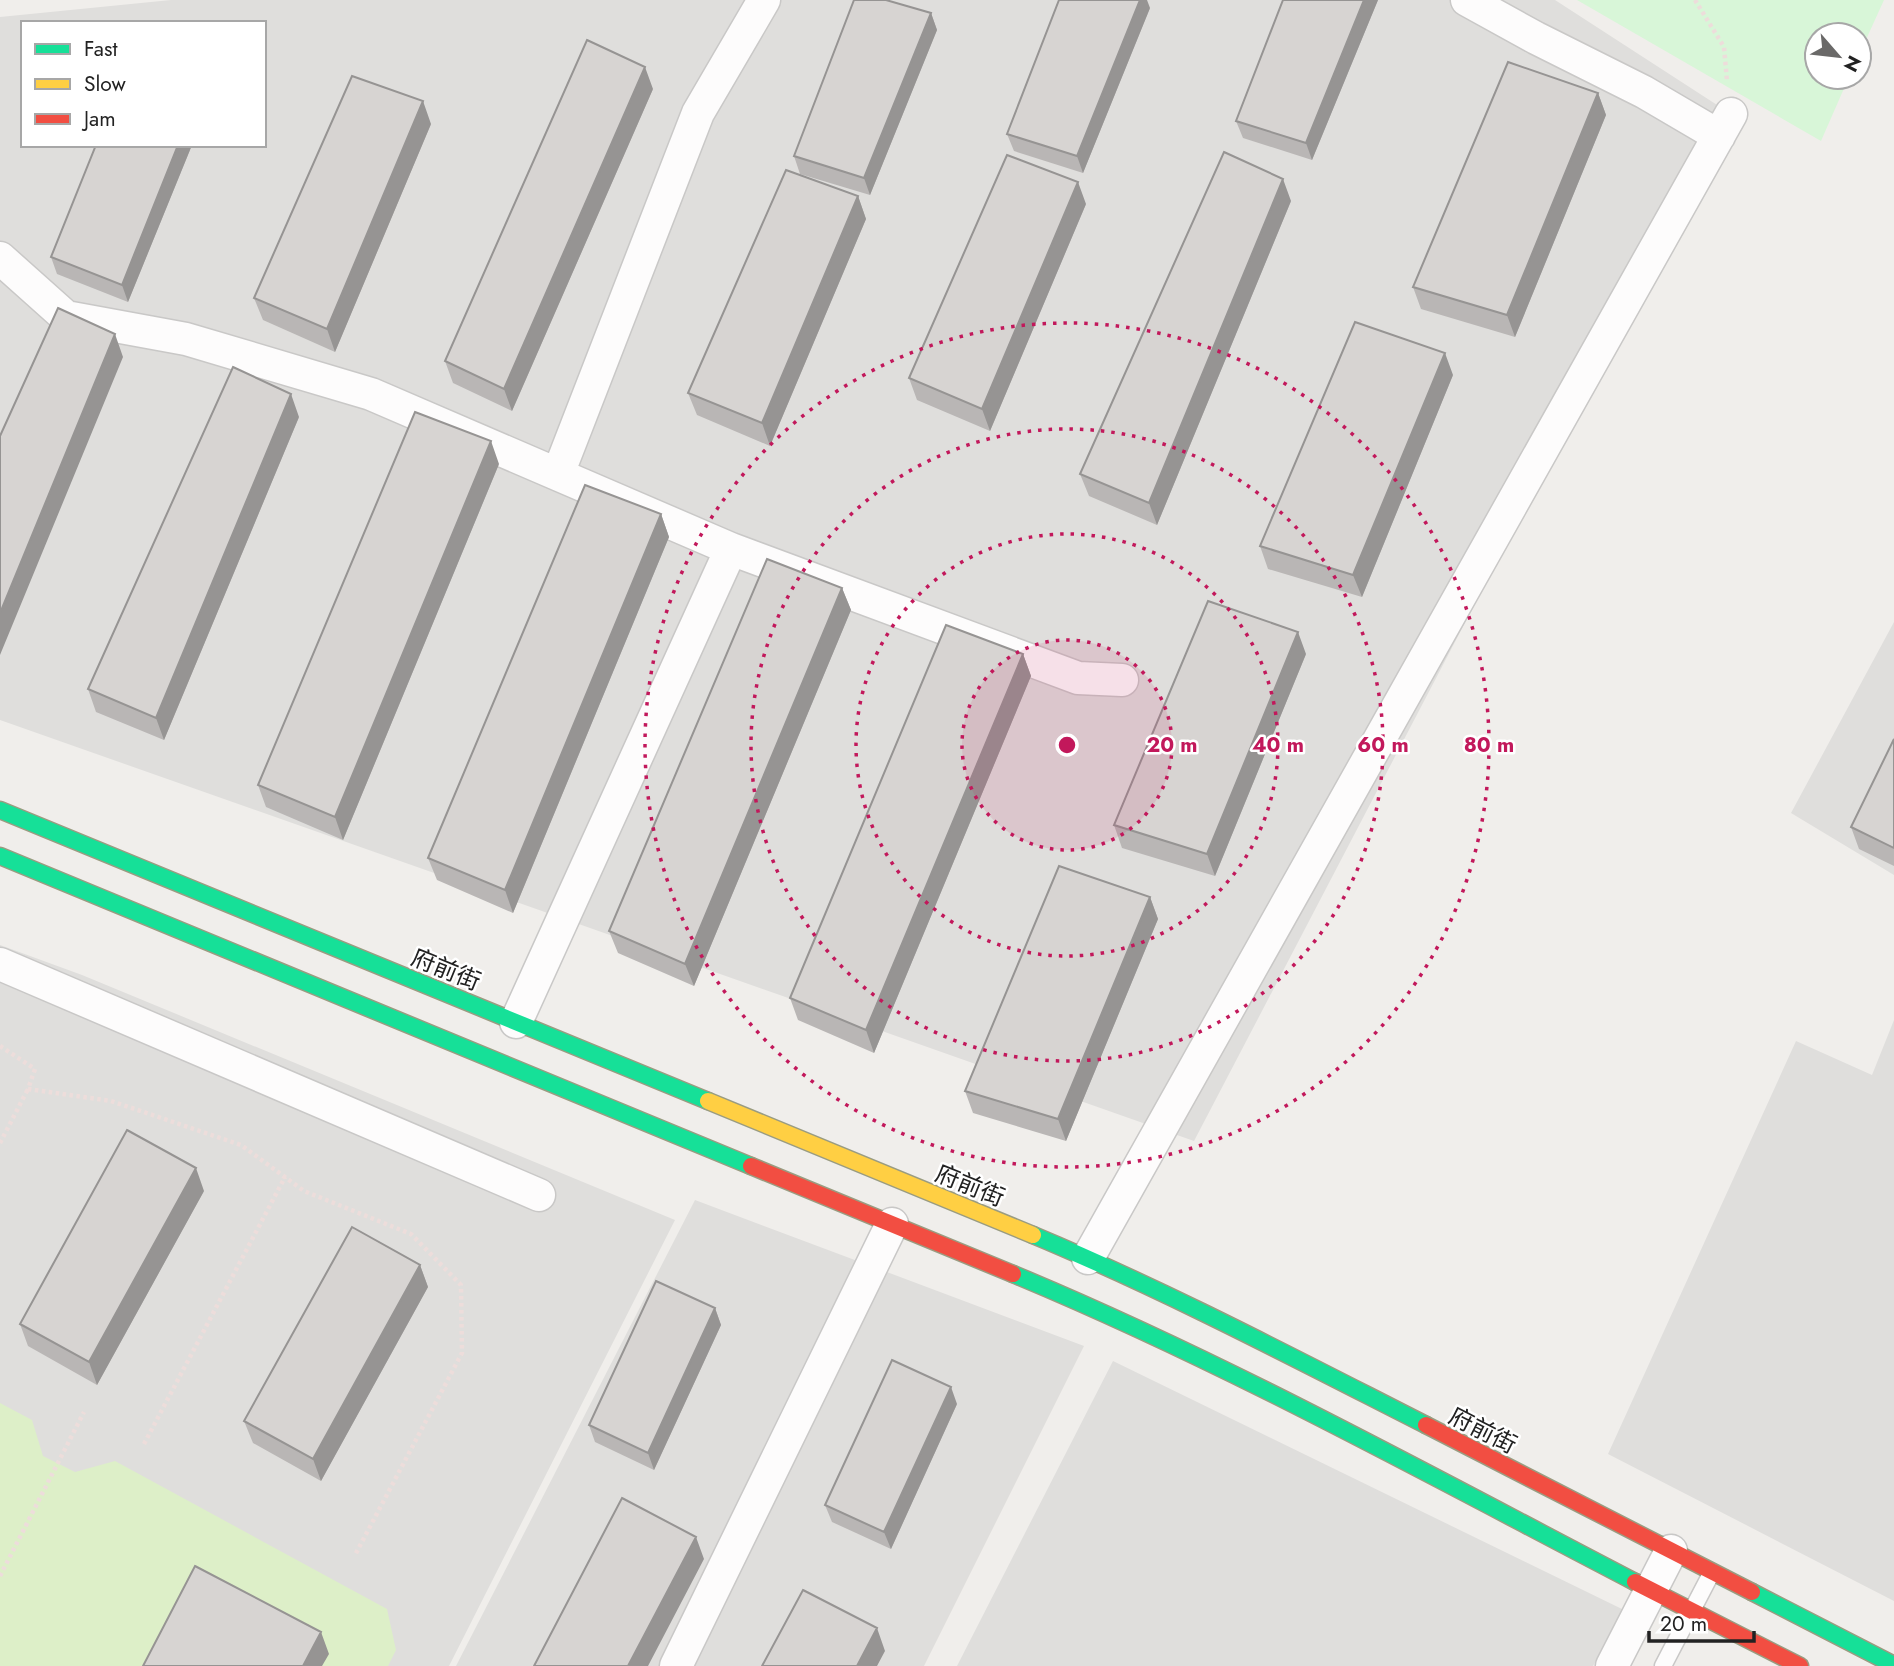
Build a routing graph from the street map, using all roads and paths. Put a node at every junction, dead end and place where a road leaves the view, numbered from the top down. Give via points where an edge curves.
1 (764, 0) edge
2 (1467, 0) edge
3 (1695, 0) edge
4 (1725, 125) junction
5 (0, 258) edge
6 (558, 474) junction
7 (731, 549) junction
8 (1122, 680) dead end
9 (0, 810) edge
10 (0, 856) edge
11 (0, 964) edge
12 (516, 1022) junction
13 (0, 1046) edge
14 (28, 1089) junction
15 (0, 1143) edge
16 (285, 1177) junction
17 (539, 1195) dead end
18 (892, 1224) junction
19 (1088, 1258) junction
20 (84, 1412) dead end
21 (144, 1444) dead end
22 (1671, 1551) junction
23 (355, 1555) dead end
24 (1712, 1572) junction
25 (0, 1576) edge
26 (1651, 1590) junction
27 (1692, 1611) junction
28 (1894, 1665) edge
29 (676, 1666) edge
30 (1612, 1666) edge
31 (1663, 1666) edge
32 (1801, 1666) edge

1 - 6 street via 698,113
2 - 4 street via 1644,92
3 - 4 path via 1724,47
4 - 19 street
5 - 6 street via 66,317 186,339 370,394
6 - 7 street
7 - 8 street via 1078,678
7 - 12 street
9 - 12 street, 府前街
10 - 18 street
11 - 17 street
12 - 19 street, 府前街
13 - 14 path via 35,1069
14 - 15 path
14 - 16 path via 111,1101 159,1116 241,1145
16 - 21 path
16 - 23 path via 304,1191 411,1234 460,1285 462,1353
18 - 26 street via 1063,1295 1225,1371
18 - 29 street
19 - 22 street, 府前街
20 - 25 path
22 - 24 street, 府前街
22 - 26 street
24 - 27 lane
24 - 28 street, 府前街
26 - 27 street
26 - 30 street
27 - 31 lane
27 - 32 street

